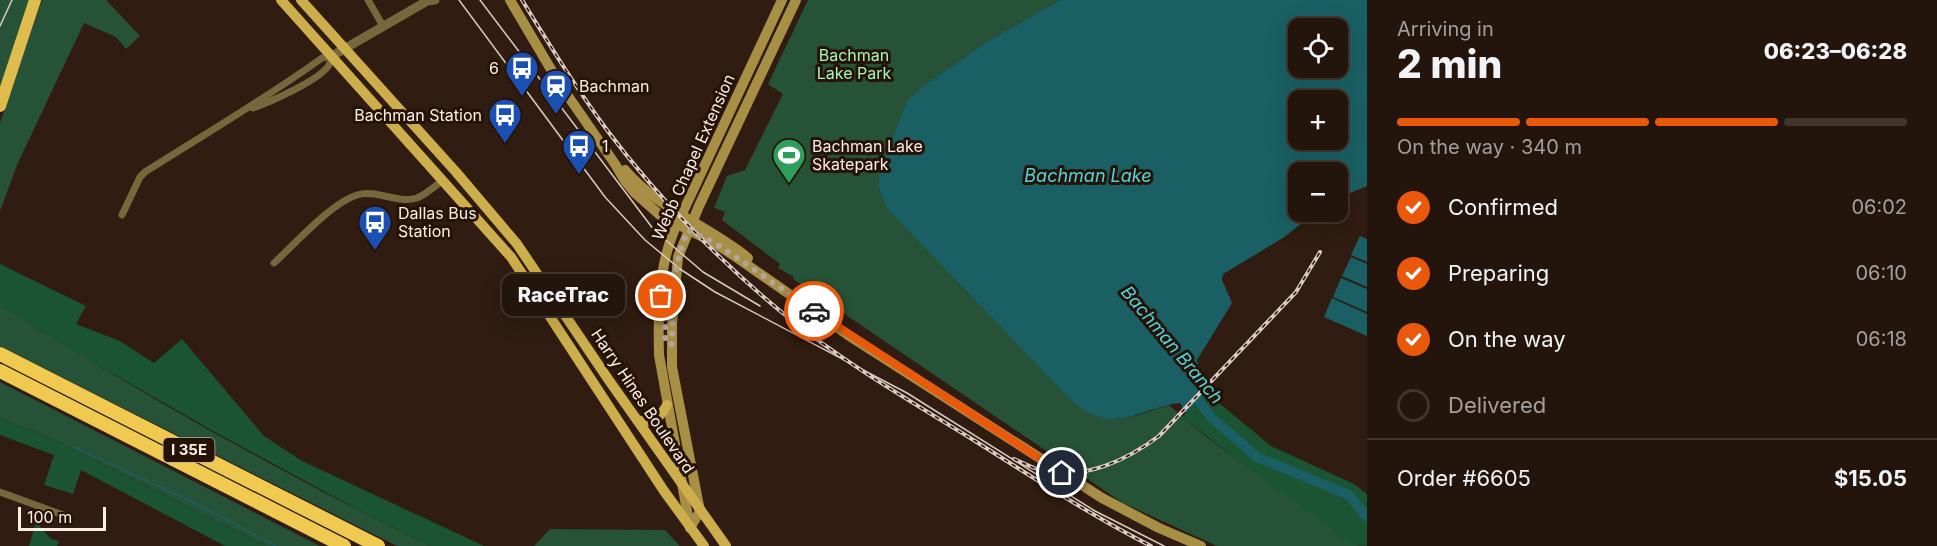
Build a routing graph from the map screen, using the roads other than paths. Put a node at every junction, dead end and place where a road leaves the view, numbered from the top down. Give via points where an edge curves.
1 (36, 0) edge
2 (281, 0) edge
3 (301, 0) edge
4 (368, 0) edge
5 (430, 0) edge
6 (510, 0) edge
7 (782, 0) edge
8 (796, 0) edge
9 (383, 26) junction
10 (344, 48) junction
11 (332, 56) junction
12 (751, 63) junction
13 (763, 69) junction
14 (738, 91) junction
15 (0, 106) edge
16 (248, 109) junction
17 (732, 136) junction
18 (456, 172) junction
19 (443, 180) junction
20 (699, 206) junction
21 (122, 215) dead end
22 (679, 220) junction
23 (690, 226) junction
24 (710, 231) junction
25 (274, 263) dead end
26 (770, 279) junction
27 (543, 281) junction
28 (531, 288) junction
29 (661, 296) junction
30 (672, 344) junction
31 (0, 354) edge
32 (0, 371) edge
33 (608, 379) junction
34 (596, 387) junction
35 (667, 405) junction
36 (637, 420) junction
37 (682, 485) junction
38 (0, 492) edge
39 (700, 511) junction
40 (63, 514) dead end
41 (690, 528) junction
42 (344, 546) edge
43 (378, 546) edge
44 (704, 546) edge
45 (726, 546) edge
46 (1201, 546) edge

1 - 15 highway
2 - 11 main road, Harry Hines Boulevard
3 - 10 main road, Harry Hines Boulevard
4 - 9 street
5 - 9 street
6 - 22 main road via 559,83 615,164
7 - 12 main road, Webb Chapel Extension
8 - 13 main road, Webb Chapel Extension
9 - 10 street
10 - 11 street
10 - 18 main road, Harry Hines Boulevard
11 - 16 street via 322,58
11 - 16 street via 329,66 316,77 269,103
11 - 19 main road, Harry Hines Boulevard
12 - 13 main road
12 - 14 main road, Webb Chapel Extension
13 - 17 main road, Webb Chapel Extension
14 - 17 main road via 738,106 729,130
14 - 22 main road, Webb Chapel Extension
16 - 21 street via 145,172
17 - 20 main road, Webb Chapel Extension
18 - 19 main road
18 - 27 main road, Harry Hines Boulevard
19 - 25 street via 426,194 412,199 373,194 349,199
19 - 28 main road, Harry Hines Boulevard via 506,250
20 - 23 main road, Webb Chapel Extension
20 - 24 main road
22 - 23 main road
22 - 29 main road, Webb Chapel Extension via 663,268
23 - 24 main road
23 - 26 main road
23 - 30 main road, Webb Chapel Extension via 676,270
24 - 26 main road via 750,259
26 - 46 main road via 848,335 1102,498
27 - 28 main road
27 - 33 main road, Harry Hines Boulevard
28 - 34 main road, Harry Hines Boulevard
29 - 30 main road via 666,305 665,341
29 - 35 main road, Webb Chapel Extension via 659,355
30 - 39 main road, Webb Chapel Extension via 672,367
31 - 43 highway, I 35E
32 - 42 highway, I 35E
33 - 34 main road
33 - 36 main road, Harry Hines Boulevard
34 - 41 main road, Harry Hines Boulevard
35 - 36 main road via 657,419
35 - 37 main road, Webb Chapel Extension
36 - 37 main road, Harry Hines Boulevard
37 - 39 main road, Harry Hines Boulevard
37 - 41 main road, Webb Chapel Extension
38 - 40 street
39 - 41 main road
39 - 45 main road, Harry Hines Boulevard
41 - 44 main road, Harry Hines Boulevard

